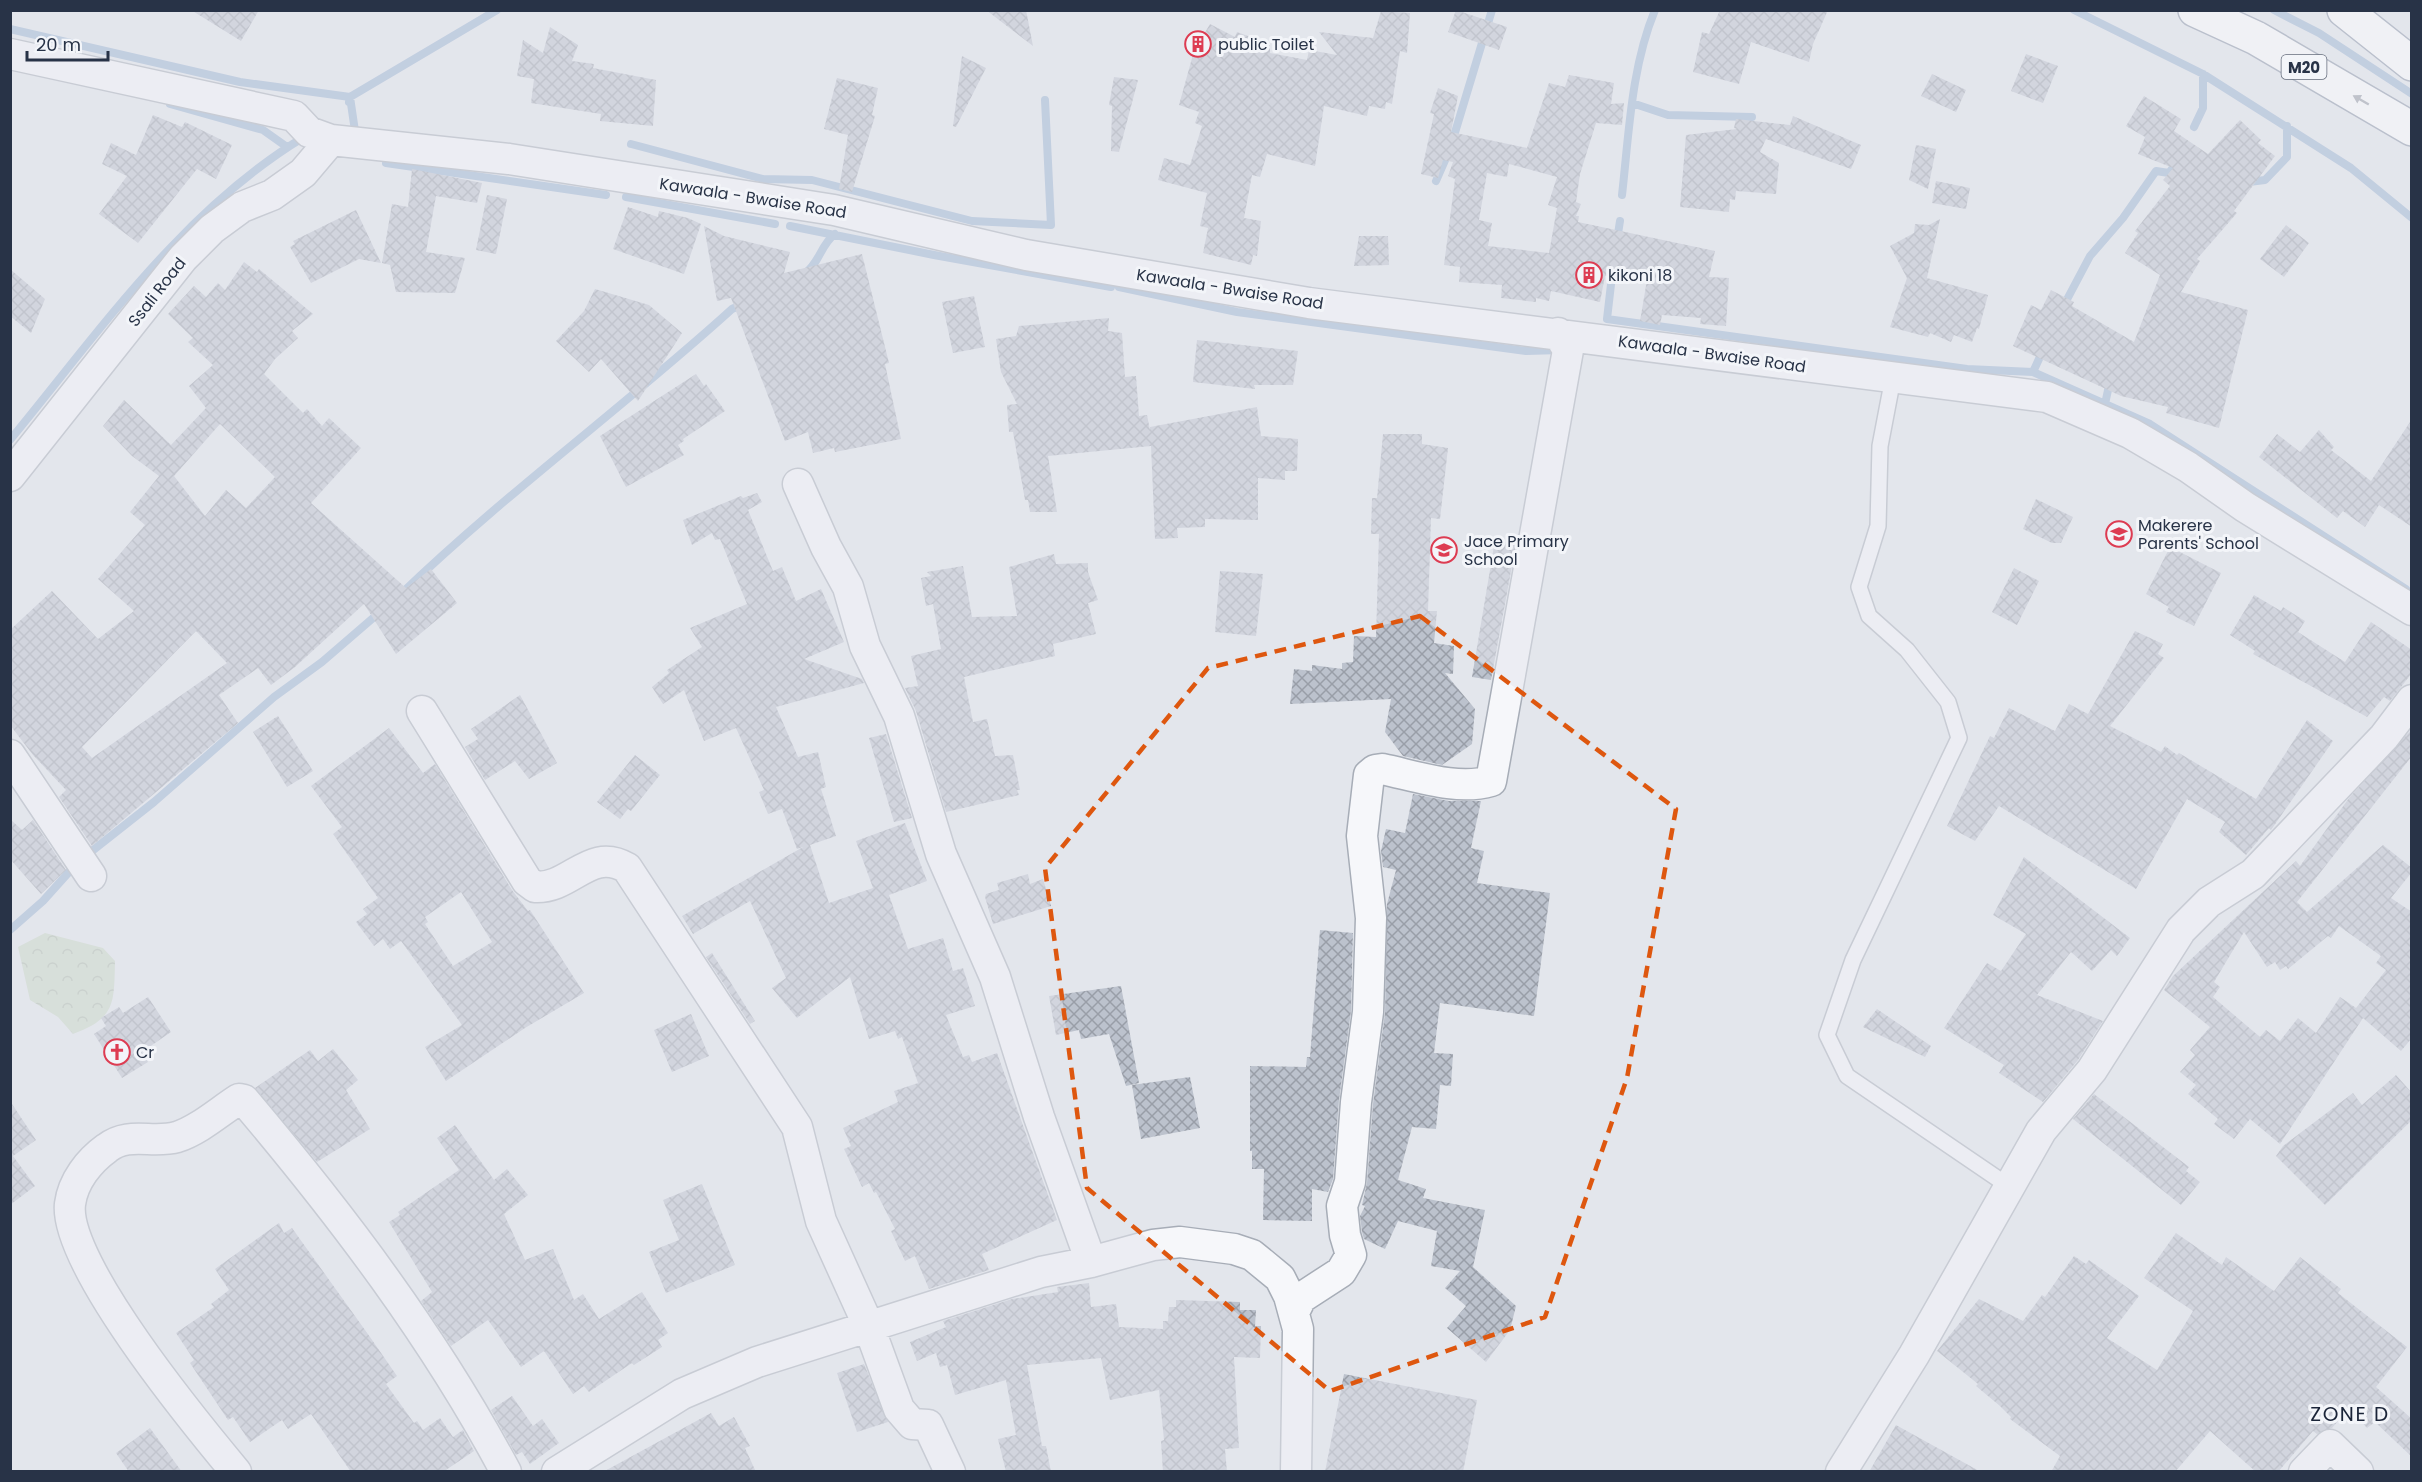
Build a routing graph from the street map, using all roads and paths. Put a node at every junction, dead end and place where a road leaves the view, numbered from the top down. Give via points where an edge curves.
1 (2194, 10) edge
2 (2345, 10) edge
3 (2412, 40) edge
4 (10, 54) edge
5 (2412, 64) edge
6 (311, 129) junction
7 (2412, 129) edge
8 (1558, 333) junction
9 (1893, 378) junction
10 (10, 476) edge
11 (798, 484) dead end
12 (2412, 610) edge
13 (2412, 700) edge
14 (422, 711) dead end
15 (10, 755) edge
16 (84, 866) dead end
17 (2010, 1187) junction
18 (1091, 1262) junction
19 (1294, 1312) junction
20 (869, 1327) junction
21 (236, 1472) edge
22 (506, 1472) edge
23 (557, 1472) edge
24 (950, 1472) edge
25 (1296, 1472) edge
26 (1841, 1472) edge
27 (2304, 1472) edge
28 (2358, 1472) edge

7 -> 1 highway, M20 via 2256,38
2 - 3 highway
2 - 5 highway
4 - 6 street, Kawaala - Bwaise Road
6 - 8 street, Kawaala - Bwaise Road via 834,210 1061,261 1310,303
6 - 10 street, Ssali Road via 303,173 272,195 242,207 183,258
8 - 9 street, Kawaala - Bwaise Road
8 - 19 street via 1568,350 1491,782 1453,783 1382,769 1369,775 1362,836 1371,918 1368,1012 1350,1182 1342,1206 1351,1254 1341,1272 1301,1298
9 - 12 street, Kawaala - Bwaise Road via 2047,397 2130,433
9 - 17 lane via 1880,446 1878,526 1859,587 1869,616 1907,650 1948,702 1959,738 1853,960 1827,1035 1847,1076
11 - 18 street via 848,587 865,646 899,716 941,854 994,977
13 - 17 street via 2384,737 2253,874 2209,902 2181,930 2092,1070 2041,1131
14 - 20 street via 527,881 535,886 550,885 602,860 614,860 627,868 797,1127 821,1221
15 - 16 street
17 - 26 street via 1914,1355
18 - 19 street via 1180,1242 1234,1248 1252,1255 1280,1278
18 - 20 street via 1027,1276
19 - 25 street via 1298,1329
20 - 23 street via 718,1377 682,1394
20 - 24 street via 899,1409 912,1424 928,1425
21 - 22 street via 118,1318 86,1261 71,1224 70,1204 84,1170 108,1147 126,1138 177,1137 239,1099 244,1100 318,1191 439,1354
27 - 28 street via 2330,1444

